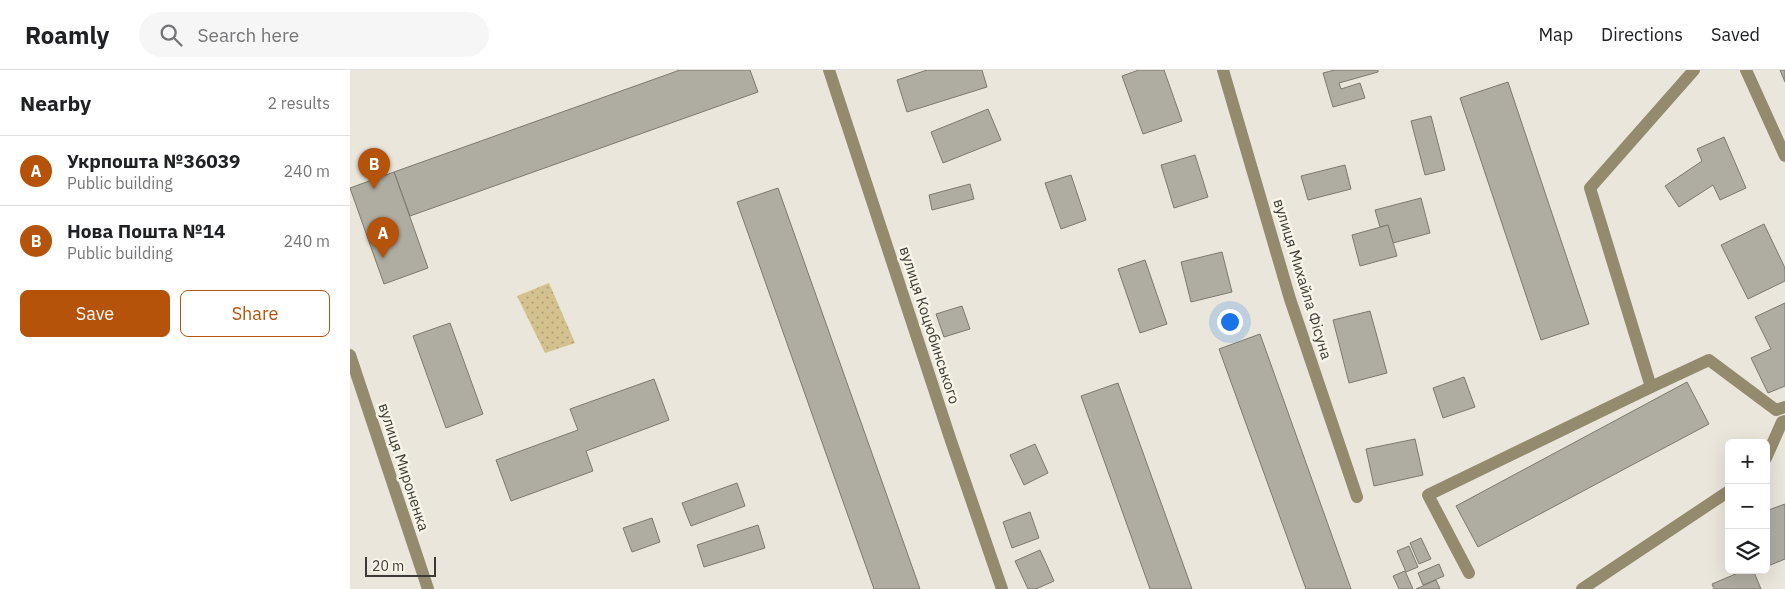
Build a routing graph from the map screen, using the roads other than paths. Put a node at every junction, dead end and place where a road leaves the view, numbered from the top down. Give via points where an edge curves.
1 (829, 70) edge
2 (1223, 70) edge
3 (1694, 70) edge
4 (1746, 70) edge
5 (1784, 151) edge
6 (350, 355) edge
7 (1651, 387) junction
8 (1785, 407) edge
9 (1785, 421) edge
10 (1770, 449) edge
11 (1725, 494) edge
12 (1357, 496) dead end
13 (1468, 573) dead end
14 (428, 589) edge
15 (1002, 589) edge
16 (1582, 589) edge

1 - 15 street, вулиця Коцюбинського
2 - 12 street, вулиця Михайла Фісуна via 1290,299
3 - 7 street via 1590,188
4 - 5 street
6 - 14 street, вулиця Мироненка
7 - 8 street via 1709,360 1776,410
7 - 13 street via 1428,495
9 - 10 street
11 - 16 street

